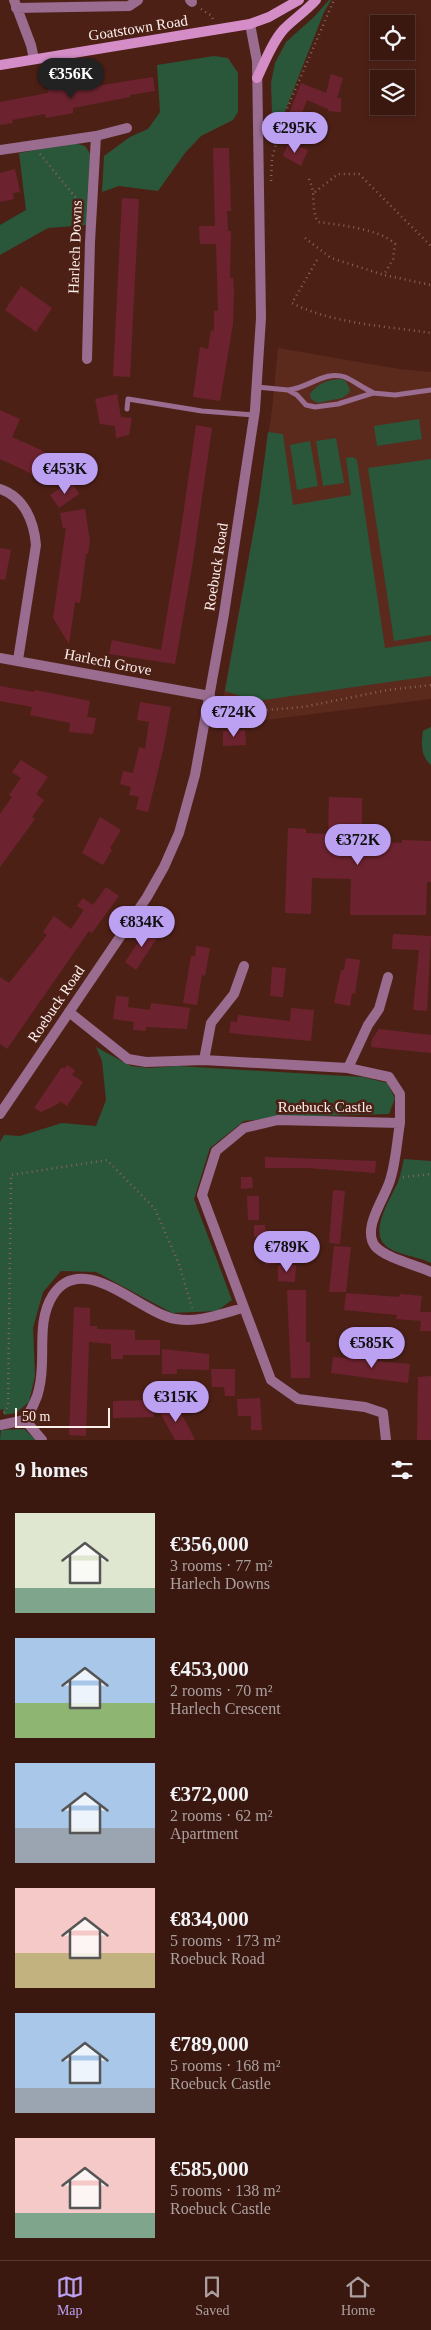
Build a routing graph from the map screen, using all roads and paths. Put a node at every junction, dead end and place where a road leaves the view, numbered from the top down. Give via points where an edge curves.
1 (138, 0) edge
2 (299, 0) edge
3 (316, 0) edge
4 (334, 0) edge
5 (15, 4) edge
6 (250, 24) junction
7 (34, 59) junction
8 (0, 65) edge
9 (257, 78) junction
10 (126, 128) dead end
11 (96, 136) junction
12 (33, 145) junction
13 (0, 150) edge
14 (310, 179) dead end
15 (272, 181) dead end
16 (315, 192) junction
17 (91, 216) junction
18 (305, 238) dead end
19 (431, 246) edge
20 (317, 260) dead end
21 (384, 275) junction
22 (431, 285) edge
23 (431, 333) edge
24 (87, 359) dead end
25 (258, 387) junction
26 (288, 390) junction
27 (431, 390) edge
28 (373, 392) junction
29 (127, 409) dead end
30 (254, 415) junction
31 (0, 489) edge
32 (0, 658) edge
33 (18, 660) junction
34 (431, 685) edge
35 (210, 696) junction
36 (206, 714) junction
37 (244, 966) dead end
38 (388, 977) dead end
39 (69, 1012) junction
40 (204, 1060) junction
41 (348, 1068) junction
42 (0, 1114) edge
43 (400, 1123) junction
44 (431, 1174) edge
45 (391, 1178) junction
46 (431, 1272) edge
47 (243, 1308) junction
48 (195, 1321) junction
49 (4, 1414) dead end
50 (25, 1420) junction
51 (0, 1425) edge
52 (42, 1440) edge
53 (386, 1440) edge

1 - 5 street via 129,6
2 - 6 main road
3 - 9 main road via 284,29
4 - 15 path via 286,111 272,158
5 - 7 street
6 - 7 main road, Goatstown Road
6 - 9 street, Roebuck Road
7 - 8 main road, Goatstown Road
9 - 25 street, Roebuck Road via 261,318
10 - 11 street
11 - 12 street
11 - 17 street, Harlech Downs
12 - 13 street
12 - 17 path
14 - 16 path
16 - 19 path via 338,174 359,174
16 - 21 path via 313,213 318,222 388,236 395,244 393,259
17 - 24 street, Harlech Downs
18 - 21 path via 331,258
20 - 23 path via 292,303 306,310 348,320
21 - 22 path
25 - 26 lane
25 - 30 street, Roebuck Road
26 - 28 lane via 337,376
26 - 28 lane via 306,406 315,407 332,406
27 - 28 lane via 395,395
29 - 30 lane via 128,399 202,411
30 - 35 street, Roebuck Road
31 - 33 street via 16,498 35,529 36,545
32 - 33 street, Harlech Grove
33 - 35 street, Harlech Grove
34 - 36 path via 303,707
35 - 36 street, Roebuck Road
36 - 39 street, Roebuck Road via 187,810 164,867
37 - 40 street via 234,994 211,1024
38 - 41 street via 379,1009
39 - 40 street via 128,1058 146,1062
39 - 42 street, Roebuck Road
40 - 41 street
41 - 43 street via 389,1077 400,1094
43 - 45 street
43 - 47 street, Roebuck Castle via 278,1120 244,1128 216,1151 202,1195
44 - 45 path
45 - 46 street via 373,1219 375,1245 387,1256
47 - 48 street
47 - 53 street, Roebuck Castle via 271,1380 298,1399 365,1407 383,1414
48 - 49 path via 179,1264 155,1209 107,1160 11,1175 8,1406
48 - 50 street via 174,1319 91,1279 66,1283 52,1297 45,1316 40,1388
50 - 51 street
50 - 52 street

